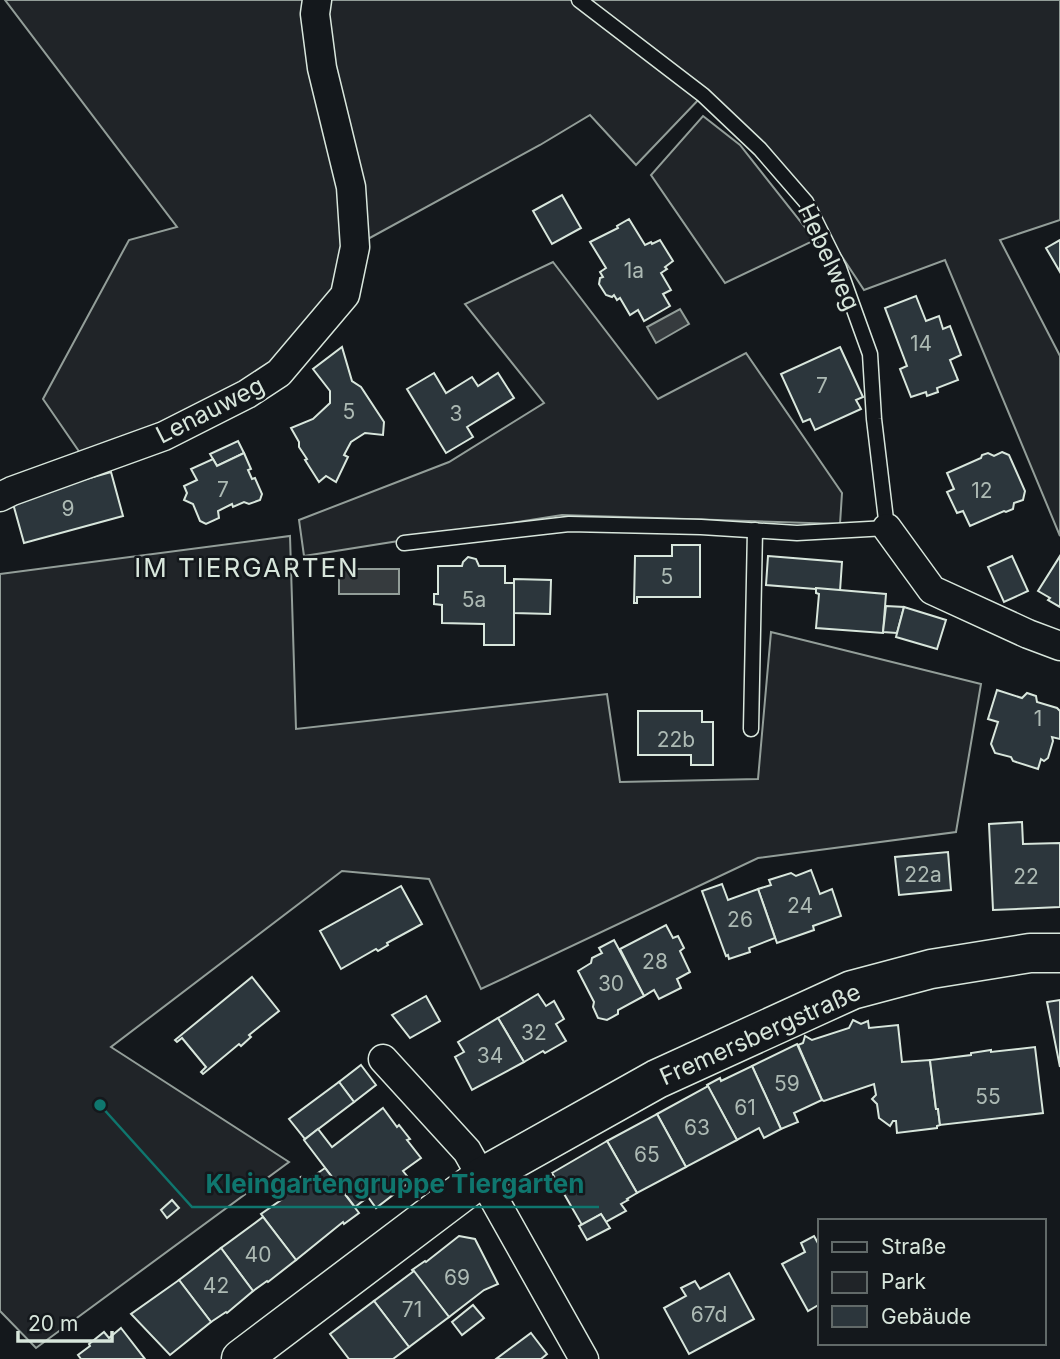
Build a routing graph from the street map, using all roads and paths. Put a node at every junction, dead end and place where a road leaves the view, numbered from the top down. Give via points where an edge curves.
1 (317, 0) edge
2 (579, 0) edge
3 (0, 497) edge
4 (887, 528) junction
5 (755, 530) junction
6 (404, 543) dead end
7 (1060, 646) edge
8 (751, 729) dead end
9 (1060, 953) edge
10 (383, 1059) dead end
11 (482, 1177) junction
12 (241, 1359) edge
13 (584, 1359) edge

1 - 3 street, Lenauweg via 322,68 351,187 355,247 345,295 279,373 247,394 164,436
2 - 4 lane, Hebelweg via 703,95 760,149 806,202 839,268 870,354
4 - 5 lane via 797,533
4 - 7 street, Hebelweg via 932,590
5 - 6 lane via 569,524
5 - 8 lane
9 - 11 main road, Fremersbergstraße via 1030,953 932,969 852,990 657,1079
10 - 11 street via 467,1151
11 - 12 main road, Fremersbergstraße
11 - 13 street

